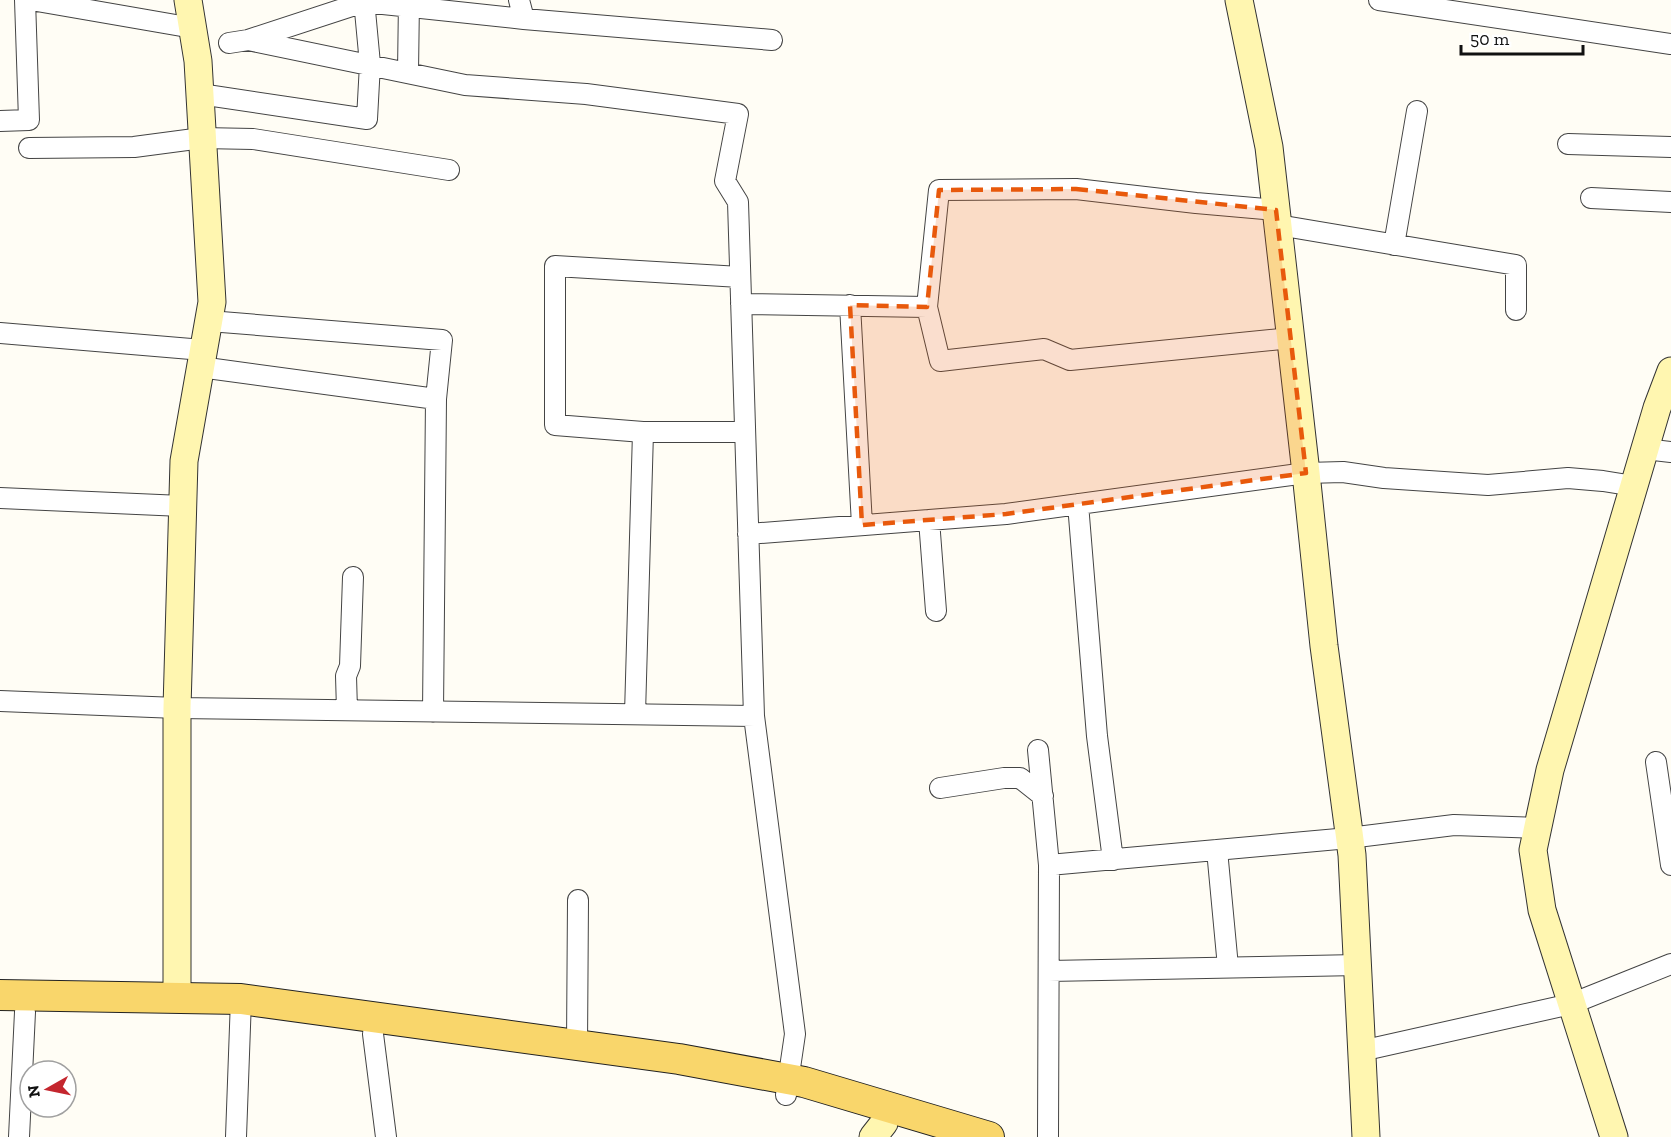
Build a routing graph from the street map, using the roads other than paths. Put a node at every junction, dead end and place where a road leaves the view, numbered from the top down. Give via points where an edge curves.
1 (25, 0) edge
2 (31, 0) edge
3 (188, 0) edge
4 (1239, 0) edge
5 (1379, 0) edge
6 (364, 1) edge
7 (410, 3) edge
8 (521, 9) edge
9 (193, 28) junction
10 (771, 40) dead end
11 (1671, 44) edge
12 (370, 64) junction
13 (408, 72) junction
14 (200, 94) junction
15 (1418, 111) dead end
16 (0, 121) edge
17 (202, 138) junction
18 (1568, 144) dead end
19 (1671, 147) edge
20 (29, 148) dead end
21 (449, 170) dead end
22 (1591, 198) dead end
23 (1671, 202) edge
24 (1277, 218) junction
25 (1395, 244) junction
26 (740, 277) junction
27 (741, 304) junction
28 (850, 306) junction
29 (927, 307) junction
30 (1516, 310) dead end
31 (208, 321) junction
32 (0, 333) edge
33 (1291, 338) junction
34 (202, 359) junction
35 (1671, 371) edge
36 (436, 399) junction
37 (643, 432) junction
38 (745, 432) junction
39 (1658, 451) edge
40 (1306, 474) junction
41 (1634, 486) junction
42 (0, 498) edge
43 (1078, 504) junction
44 (182, 506) junction
45 (929, 520) junction
46 (862, 525) junction
47 (748, 534) junction
48 (353, 577) dead end
49 (936, 611) dead end
50 (0, 701) edge
51 (177, 708) junction
52 (347, 710) junction
53 (433, 712) junction
54 (635, 714) junction
55 (754, 716) junction
56 (1038, 750) dead end
57 (1656, 762) dead end
58 (940, 788) dead end
59 (1043, 796) junction
60 (1538, 828) junction
61 (1349, 838) junction
62 (1217, 850) junction
63 (1113, 860) junction
64 (1050, 865) junction
65 (1671, 865) edge
66 (578, 900) dead end
67 (1671, 964) edge
68 (1358, 965) junction
69 (1228, 967) junction
70 (1049, 971) junction
71 (0, 996) edge
72 (177, 998) junction
73 (1571, 1004) junction
74 (240, 1007) junction
75 (12, 1012) edge
76 (373, 1034) junction
77 (577, 1045) junction
78 (1361, 1050) junction
79 (788, 1087) junction
80 (882, 1122) edge
81 (19, 1137) edge
82 (236, 1137) edge
83 (386, 1137) edge
84 (932, 1137) edge
85 (989, 1137) edge
86 (1048, 1137) edge
87 (1366, 1137) edge
88 (1614, 1137) edge

1 - 16 street via 29,120
2 - 9 street
3 - 9 street
4 - 24 street via 1269,147
5 - 11 street
6 - 7 street
6 - 12 street
6 - 12 street via 239,41
7 - 8 street
7 - 13 street
8 - 10 street
9 - 14 street
12 - 13 street
12 - 14 street via 367,119
13 - 26 street via 465,85 586,94 738,114 725,181 738,202
14 - 17 street
15 - 25 street
17 - 20 street via 134,147
17 - 21 street via 253,139
17 - 31 street via 212,302
18 - 19 street
22 - 23 street
24 - 25 street
24 - 29 street via 1196,203 1076,189 939,190
24 - 33 street
25 - 30 street via 1516,265
26 - 27 street
26 - 37 street via 555,266 555,425
27 - 28 street
27 - 38 street
28 - 29 street
28 - 46 street
29 - 33 street via 940,361 1044,349 1070,360
31 - 34 street
31 - 36 street via 442,340
32 - 34 street
33 - 40 street
34 - 36 street
34 - 44 street via 184,461
35 - 39 street
36 - 53 street
37 - 38 street
37 - 54 street
38 - 47 street
39 - 41 street
40 - 41 street via 1343,472 1488,485 1568,478
40 - 43 street
40 - 61 street via 1323,646
41 - 60 street via 1550,770
42 - 44 street
43 - 45 street
43 - 63 street via 1097,736
44 - 51 street
45 - 46 street
45 - 49 street
46 - 47 street
47 - 55 street
48 - 52 street
50 - 51 street
51 - 52 street
51 - 72 street
52 - 53 street
53 - 54 street
54 - 55 street
55 - 79 street via 795,1034
56 - 59 street
57 - 65 street
58 - 59 street via 1020,778
59 - 64 street
60 - 61 street via 1454,825
60 - 73 street via 1533,850 1542,910
61 - 62 street
61 - 68 street
62 - 63 street
62 - 69 street
63 - 64 street
64 - 70 street
66 - 77 street
67 - 73 street
68 - 69 street
68 - 78 street
69 - 70 street
70 - 86 street
71 - 72 main road
72 - 74 main road
73 - 78 street
73 - 88 street
74 - 75 main road
74 - 76 main road
74 - 77 main road
74 - 82 street
75 - 81 street
76 - 79 main road
76 - 83 street
77 - 79 main road via 680,1059
78 - 87 street
79 - 80 main road
80 - 84 main road
80 - 85 main road

